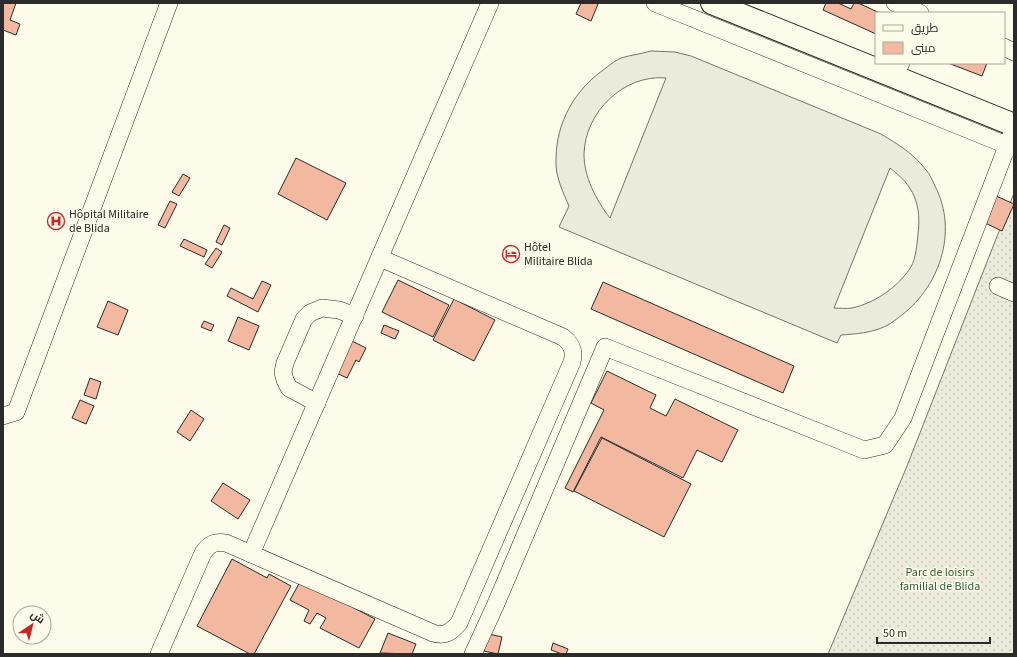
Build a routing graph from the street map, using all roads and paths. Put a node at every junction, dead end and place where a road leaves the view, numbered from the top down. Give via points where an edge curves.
1 (169, 3) edge
2 (490, 3) edge
3 (655, 3) edge
4 (712, 3) edge
5 (741, 3) edge
6 (895, 3) edge
7 (926, 3) edge
8 (918, 12) edge
9 (922, 12) edge
10 (875, 58) edge
11 (896, 64) edge
12 (1014, 114) edge
13 (1012, 136) edge
14 (380, 258) junction
15 (998, 286) dead end
16 (1014, 292) edge
17 (355, 316) junction
18 (316, 403) junction
19 (3, 416) edge
20 (251, 554) junction
21 (158, 654) edge
22 (473, 654) edge

1 - 19 lane via 16,412
2 - 14 lane
3 - 13 lane
4 - 13 main road
5 - 10 main road
6 - 8 lane
7 - 9 lane
11 - 12 main road
13 - 22 lane via 903,418 885,445 864,450 605,347
14 - 17 lane
14 - 20 lane via 563,337 573,348 572,362 459,623 448,634 433,633
15 - 16 lane
17 - 18 lane
17 - 18 lane via 339,310 322,308 304,319 283,372 289,388
18 - 20 lane
20 - 21 lane via 226,543 214,542 208,546

